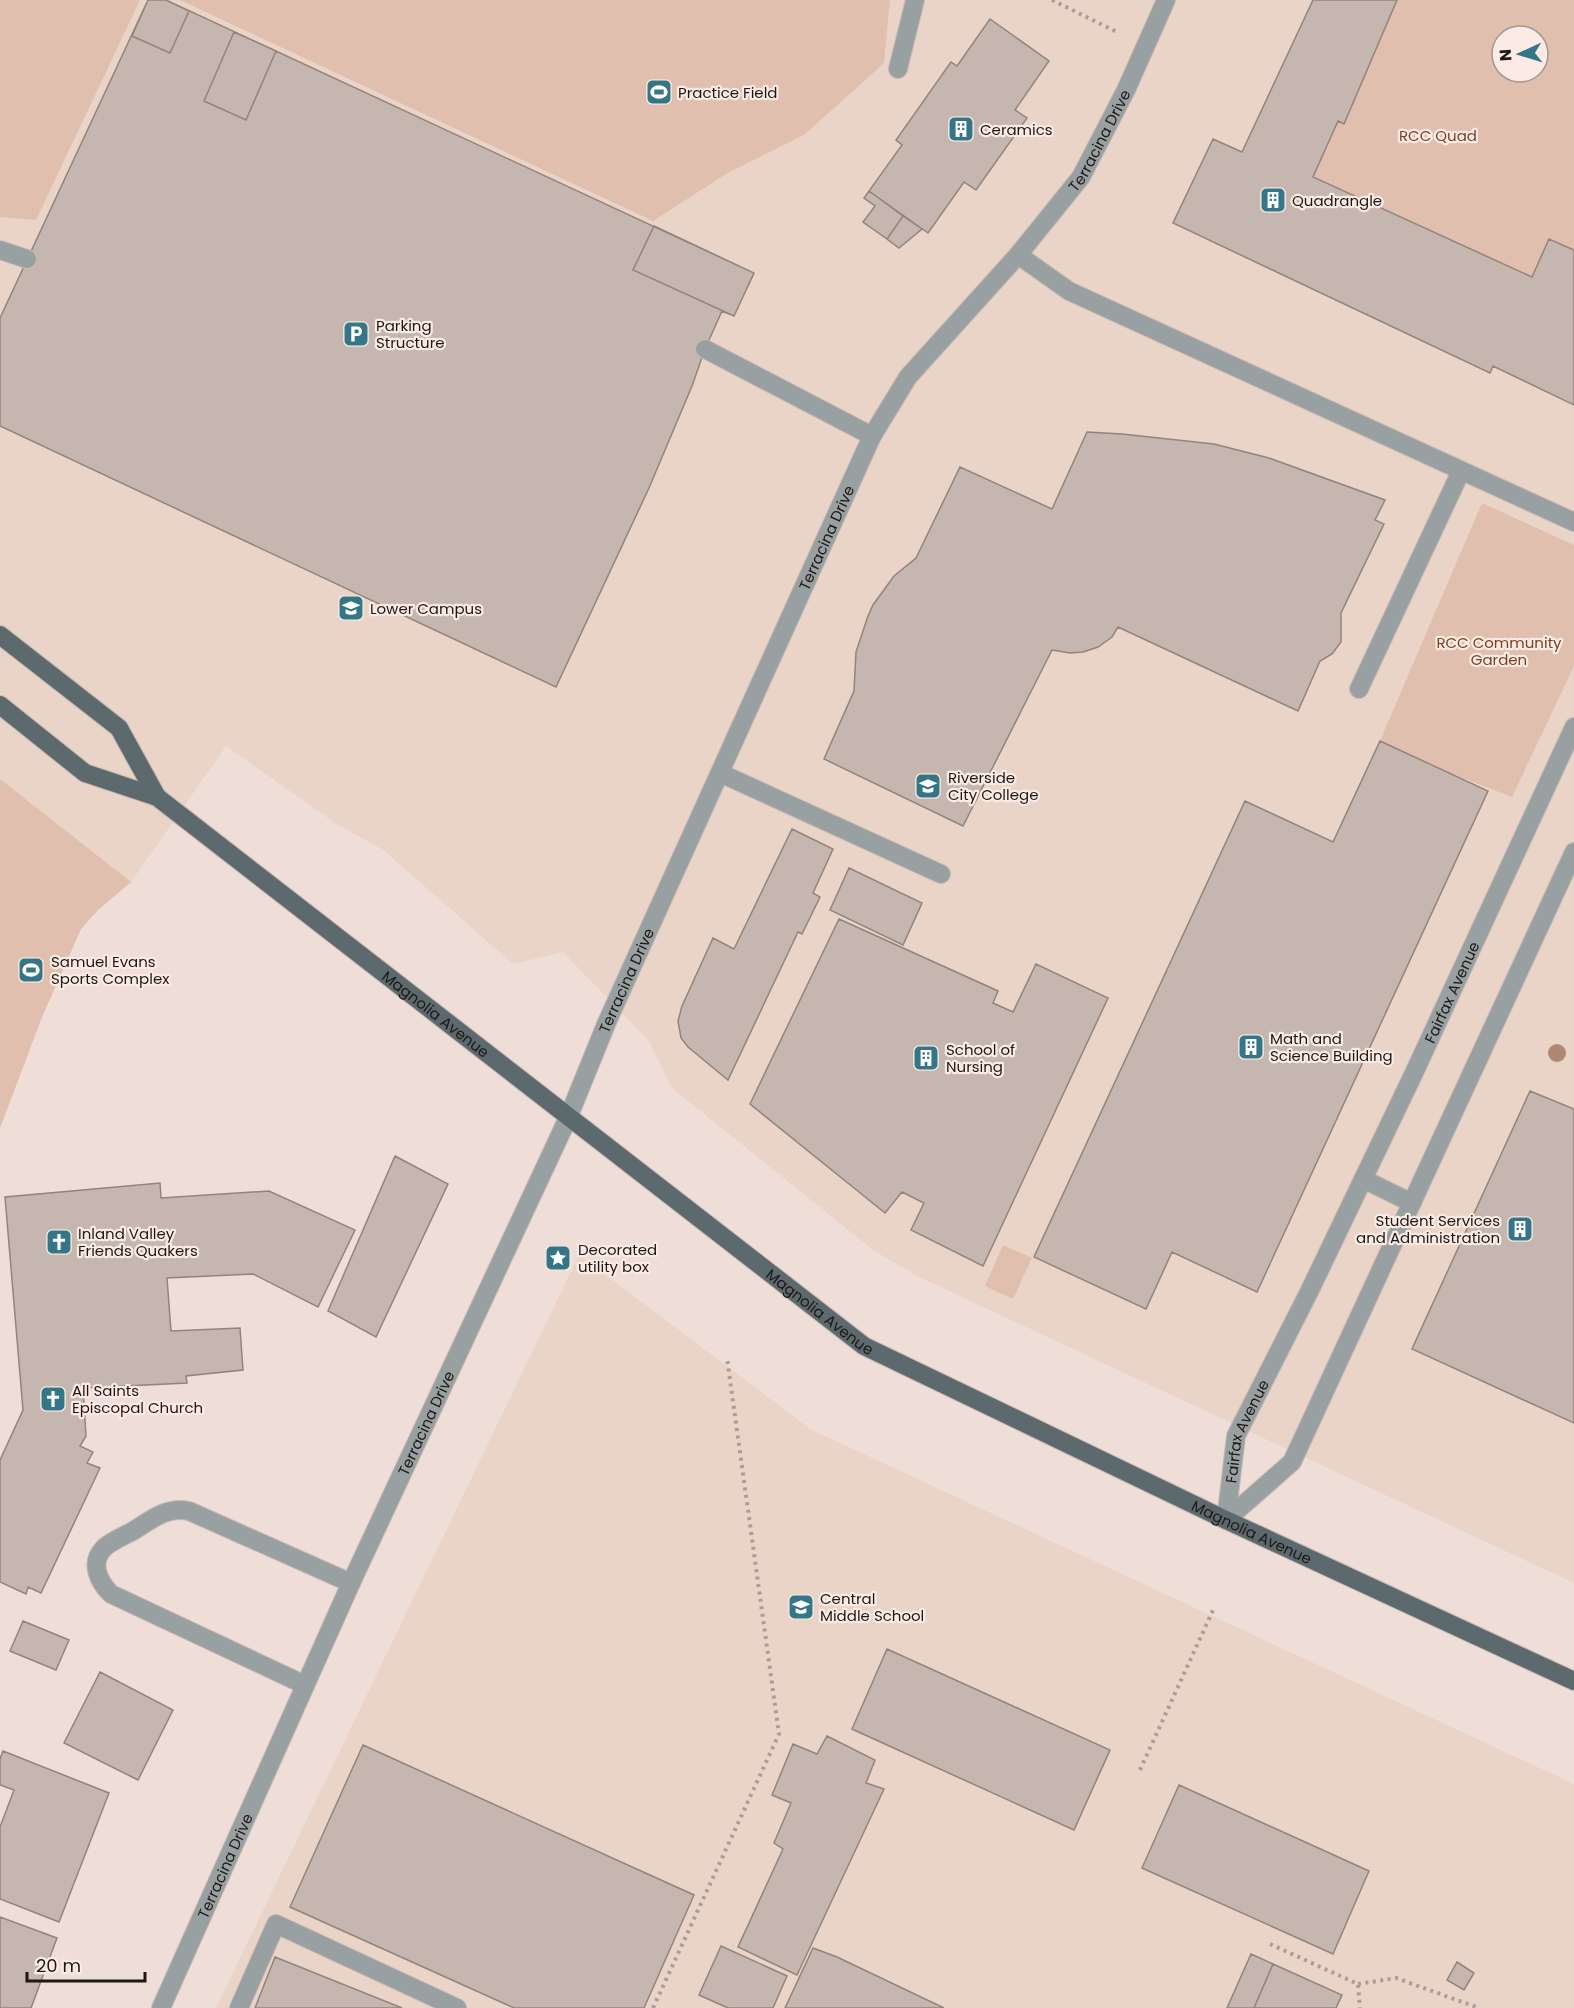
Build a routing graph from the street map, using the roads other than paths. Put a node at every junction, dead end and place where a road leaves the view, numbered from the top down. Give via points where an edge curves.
1 (915, 0) edge
2 (1166, 0) edge
3 (898, 69) dead end
4 (0, 250) edge
5 (1018, 255) junction
6 (27, 259) dead end
7 (705, 349) dead end
8 (872, 436) junction
9 (1461, 471) junction
10 (1574, 522) edge
11 (0, 635) edge
12 (1359, 689) dead end
13 (0, 705) edge
14 (1574, 727) edge
15 (720, 773) junction
16 (158, 797) junction
17 (1574, 852) edge
18 (941, 874) dead end
19 (568, 1118) junction
20 (1363, 1179) junction
21 (1412, 1203) junction
22 (1226, 1520) junction
23 (351, 1583) junction
24 (1574, 1681) edge
25 (305, 1685) junction
26 (161, 2008) edge
27 (239, 2008) edge
28 (457, 2008) edge

1 - 3 street
2 - 5 street, Terracina Drive via 1126,90 1080,177
4 - 6 street
5 - 8 street, Terracina Drive via 908,377
5 - 9 street via 1069,291
7 - 8 street
8 - 15 street, Terracina Drive
9 - 10 street
9 - 12 street
11 - 16 main road, Magnolia Avenue via 119,728
13 - 16 main road, Magnolia Avenue via 85,773
14 - 20 street, Fairfax Avenue
15 - 18 street
15 - 19 street, Terracina Drive via 607,1022
16 - 19 main road, Magnolia Avenue
17 - 21 street, Fairfax Avenue
19 - 22 main road, Magnolia Avenue via 864,1346
19 - 23 street, Terracina Drive
20 - 21 street
20 - 22 street, Fairfax Avenue via 1236,1436
21 - 22 street, Fairfax Avenue via 1292,1462
22 - 24 main road, Magnolia Avenue
23 - 25 street, Terracina Drive
23 - 25 street via 177,1508 104,1548 98,1558 96,1571 101,1585 111,1594
25 - 26 street, Terracina Drive
27 - 28 street via 276,1924

